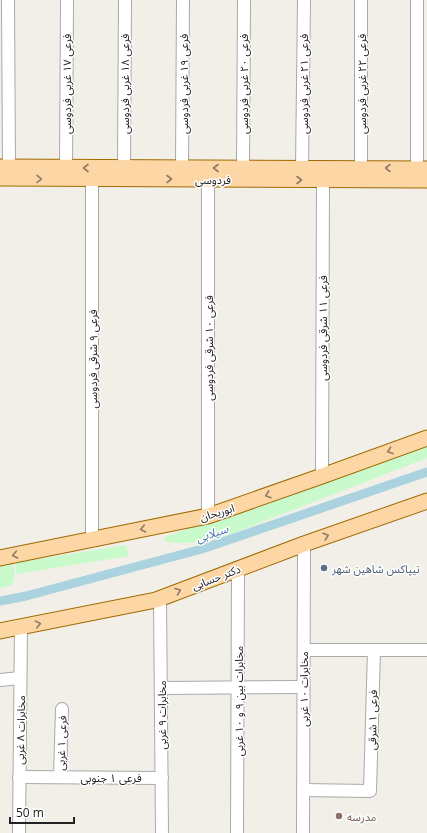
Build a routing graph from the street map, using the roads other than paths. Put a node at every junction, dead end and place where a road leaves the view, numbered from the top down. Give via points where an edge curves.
1 (8, 0) edge
2 (66, 0) edge
3 (125, 0) edge
4 (184, 0) edge
5 (244, 0) edge
6 (304, 0) edge
7 (362, 0) edge
8 (417, 0) edge
9 (66, 168) junction
10 (124, 168) junction
11 (182, 168) junction
12 (243, 168) junction
13 (302, 168) junction
14 (362, 168) junction
15 (422, 168) edge
16 (3, 171) edge
17 (279, 174) junction
18 (92, 179) junction
19 (208, 179) junction
20 (323, 180) junction
21 (427, 180) edge
22 (427, 438) edge
23 (322, 476) junction
24 (427, 501) edge
25 (208, 516) junction
26 (92, 540) junction
27 (304, 544) junction
28 (0, 558) edge
29 (238, 569) junction
30 (160, 598) junction
31 (21, 627) junction
32 (0, 631) edge
33 (304, 650) junction
34 (374, 650) junction
35 (427, 650) edge
36 (20, 678) junction
37 (0, 680) edge
38 (303, 687) junction
39 (161, 688) junction
40 (238, 688) junction
41 (62, 709) dead end
42 (19, 777) junction
43 (60, 777) junction
44 (162, 778) junction
45 (303, 790) junction
46 (19, 833) edge
47 (162, 833) edge
48 (237, 833) edge
49 (303, 833) edge

1 - 16 street
2 - 9 street, فرعی ۱۷ غربی فردوسی
3 - 10 street, فرعی ۱۸ غربی فردوسی
4 - 11 street, فرعی ۱۹ غربی فردوسی
5 - 12 street, فرعی ۲۰ غربی فردوسی
6 - 13 street, فرعی ۲۱ غربی فردوسی
7 - 14 street, فرعی ۲۲ غربی فردوسی
8 - 15 street
10 -> 9 main road, فردوسی
9 - 16 main road, فردوسی
10 - 11 main road, فردوسی
12 -> 11 main road, فردوسی
12 - 17 main road, فردوسی
13 - 14 main road, فردوسی
13 - 17 main road, فردوسی
15 -> 14 main road, فردوسی
16 -> 18 main road, فردوسی
17 - 19 main road, فردوسی
17 -> 20 main road, فردوسی
18 -> 19 main road, فردوسی
18 - 26 street, فرعی ۹ شرقی فردوسی
19 - 25 street, فرعی ۱۰ شرقی فردوسی
20 - 21 main road, فردوسی
20 - 23 street, فرعی ۱۱ شرقی فردوسی
22 -> 23 main road, ابوریحان
23 -> 25 main road, ابوریحان
27 -> 24 main road, دکتر حسابی
25 -> 26 main road, ابوریحان
26 -> 28 main road, ابوریحان
27 - 29 main road, دکتر حسابی
27 - 33 street, مخابرات ۱۰ غربی
30 -> 29 main road, دکتر حسابی
29 - 40 street, مخابرات بین ۹ و ۱۰ غربی
31 -> 30 main road, دکتر حسابی
30 - 39 street, مخابرات ۹ غربی
31 - 32 main road, دکتر حسابی
31 - 36 street, مخابرات ۸ غربی
33 - 34 street
33 - 38 street, مخابرات ۱۰ غربی
34 - 35 street
34 - 45 street, فرعی ۱ شرقی via 370,792
36 - 37 street
36 - 42 street, مخابرات ۸ غربی
38 - 40 street
38 - 45 street, مخابرات ۱۰ غربی
39 - 40 street
39 - 44 street, مخابرات ۹ غربی
40 - 48 street, مخابرات بین ۹ و ۱۰ غربی
41 - 43 street, فرعی ۱ غربی
42 - 43 street, فرعی ۱ جنوبی
42 - 46 street, مخابرات ۸ غربی
43 - 44 street, فرعی ۱ جنوبی
44 - 47 street, مخابرات ۹ غربی
45 - 49 street, مخابرات ۱۰ غربی

